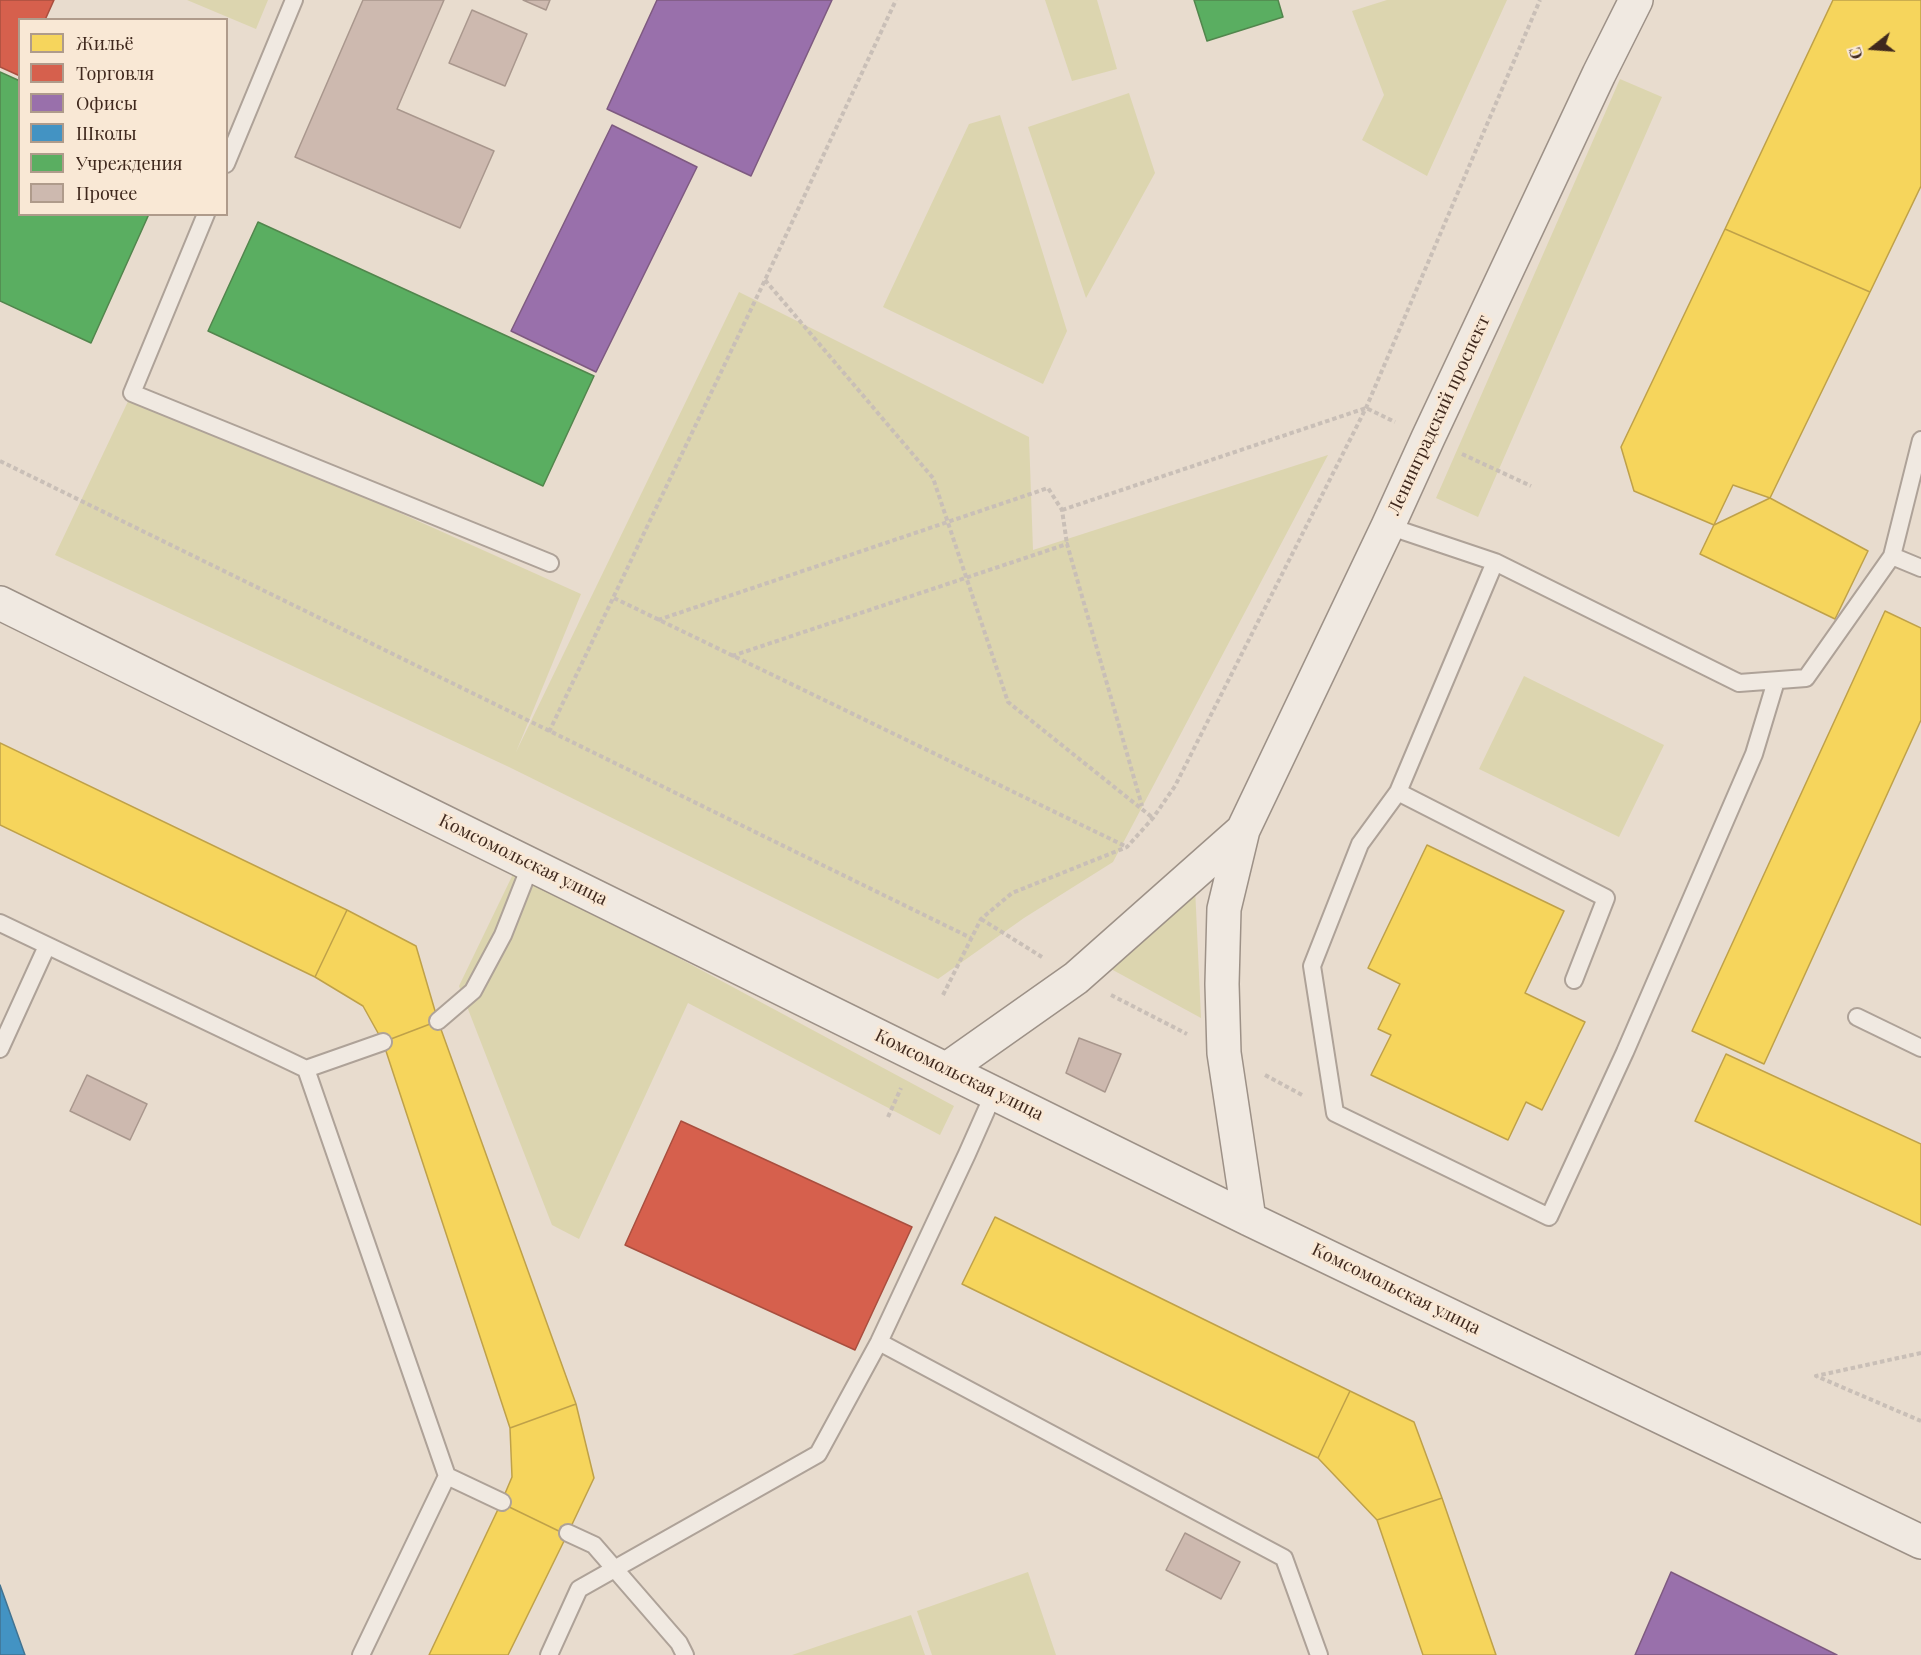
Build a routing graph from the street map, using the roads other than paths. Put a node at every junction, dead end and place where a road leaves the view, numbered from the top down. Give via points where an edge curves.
1 (294, 0) edge
2 (1636, 0) edge
3 (228, 159) edge
4 (205, 216) edge
5 (1921, 440) edge
6 (1388, 526) junction
7 (1892, 556) junction
8 (1495, 562) junction
9 (550, 563) dead end
10 (1921, 568) edge
11 (0, 603) edge
12 (1776, 681) junction
13 (1398, 792) junction
14 (1243, 830) junction
15 (531, 864) junction
16 (0, 923) edge
17 (47, 946) junction
18 (1574, 980) dead end
19 (1857, 1017) dead end
20 (438, 1021) dead end
21 (384, 1042) dead end
22 (1921, 1048) edge
23 (0, 1049) edge
24 (306, 1069) junction
25 (947, 1069) junction
26 (994, 1093) junction
27 (1249, 1219) junction
28 (879, 1342) junction
29 (447, 1476) junction
30 (502, 1502) dead end
31 (568, 1533) dead end
32 (1921, 1542) edge
33 (615, 1569) junction
34 (361, 1655) edge
35 (549, 1655) edge
36 (685, 1655) edge
37 (1319, 1655) edge

1 - 3 lane
2 - 6 street, Ленинградский проспект
4 - 9 lane via 132,393
5 - 7 lane
6 - 8 lane
6 - 14 street, Ленинградский проспект
7 - 10 lane
7 - 12 lane via 1806,678
8 - 12 lane via 1739,683
8 - 13 lane
11 - 15 street, Комсомольская улица
12 - 13 lane via 1754,754 1550,1217 1335,1113 1312,966 1360,844
13 - 18 lane via 1606,898
14 - 25 street via 1076,978
14 - 27 street via 1224,909 1222,984 1224,1053
15 - 20 lane via 503,935 473,991
15 - 25 street, Комсомольская улица
16 - 17 lane
17 - 23 lane
17 - 24 lane
19 - 22 lane
21 - 24 lane
24 - 29 lane
25 - 26 street, Комсомольская улица
26 - 27 street, Комсомольская улица
26 - 28 lane
27 - 32 street, Комсомольская улица
28 - 33 lane via 818,1454
28 - 37 lane via 1284,1558
29 - 30 lane
29 - 34 lane
31 - 33 lane via 594,1545
33 - 35 lane via 579,1590
33 - 36 lane

